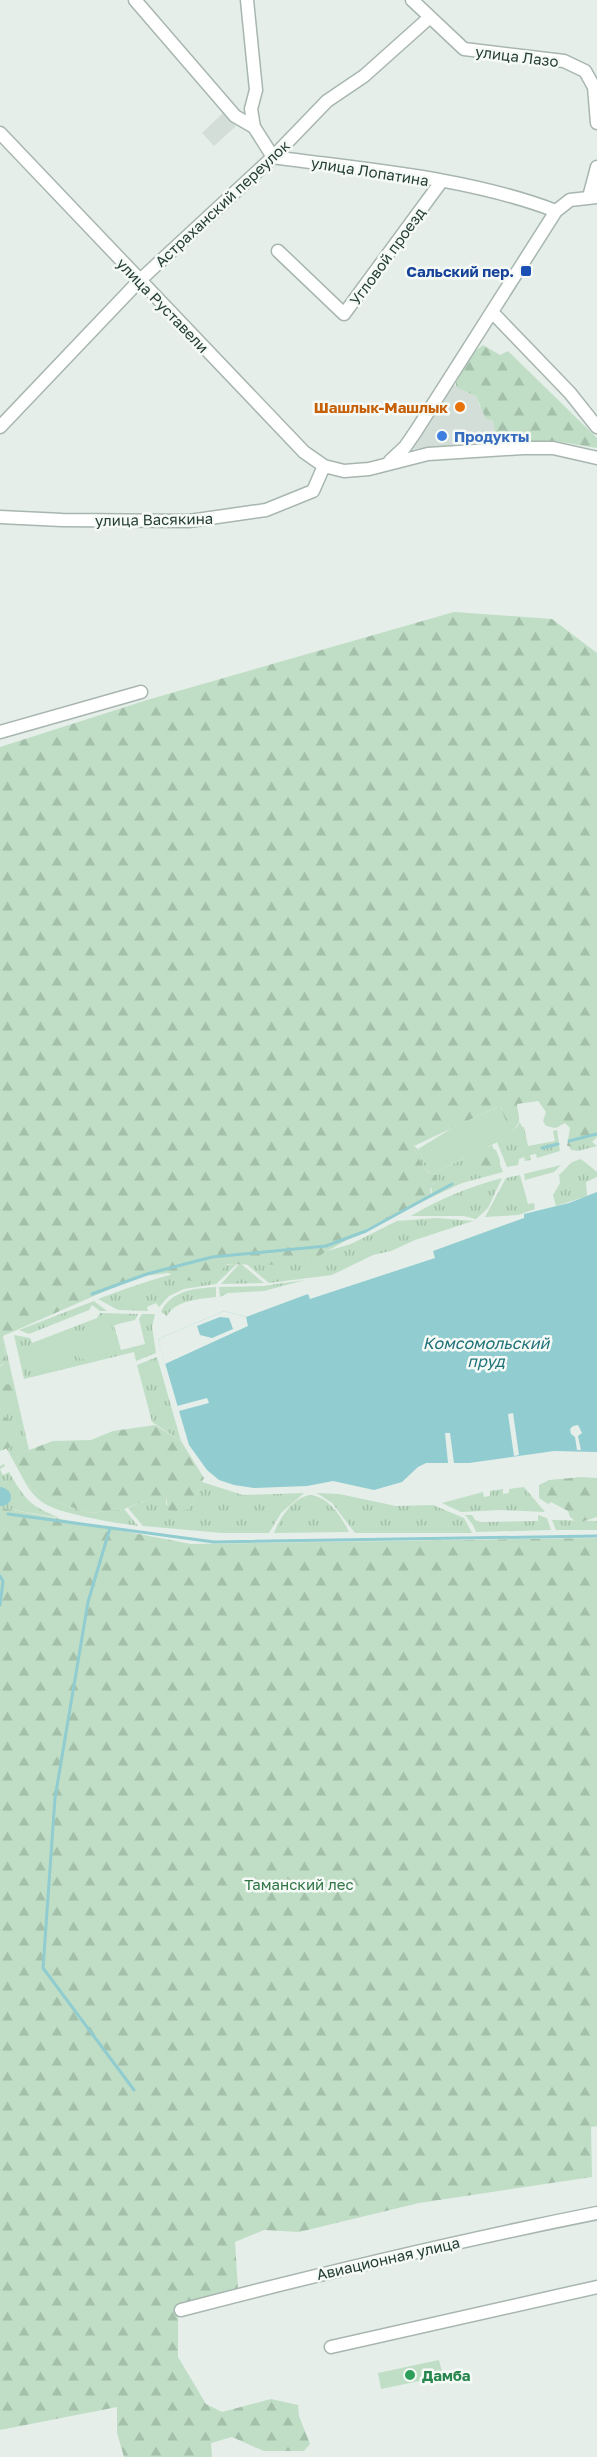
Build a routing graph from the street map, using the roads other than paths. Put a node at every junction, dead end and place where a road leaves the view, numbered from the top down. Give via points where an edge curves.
1 (135, 0) edge
2 (247, 0) edge
3 (412, 0) edge
4 (430, 16) junction
5 (597, 123) edge
6 (255, 127) junction
7 (0, 133) edge
8 (273, 157) junction
9 (597, 167) edge
10 (441, 182) junction
11 (593, 197) edge
12 (556, 211) junction
13 (278, 251) dead end
14 (139, 280) junction
15 (492, 312) junction
16 (0, 427) edge
17 (597, 427) edge
18 (597, 458) edge
19 (384, 465) junction
20 (329, 468) junction
21 (0, 517) edge
22 (141, 692) dead end
23 (0, 732) edge
24 (597, 2213) edge
25 (597, 2287) edge
26 (181, 2310) dead end
27 (331, 2347) dead end

1 - 6 street via 235,116
2 - 6 street via 256,90 251,109
3 - 4 street, улица Лазо
4 - 5 street, улица Лазо via 464,49 564,61 585,71 594,87
4 - 8 street, Астраханский переулок via 364,76 327,101
6 - 8 street
7 - 14 street, улица Руставели
8 - 10 street, улица Лопатина
8 - 14 street, Астраханский переулок
9 - 11 street
10 - 12 street, улица Лопатина
10 - 13 street, Угловой проезд via 344,314
11 - 12 street via 570,200
12 - 15 street
14 - 16 street, Астраханский переулок
14 - 20 street, улица Руставели via 304,452
15 - 17 street
15 - 19 street via 405,447
18 - 19 street via 554,448 523,448 428,454
19 - 20 street via 356,471
20 - 21 street, улица Васякина via 313,491 266,510 229,517 189,521
22 - 23 street
24 - 26 street, Авиационная улица via 487,2235
25 - 27 street

